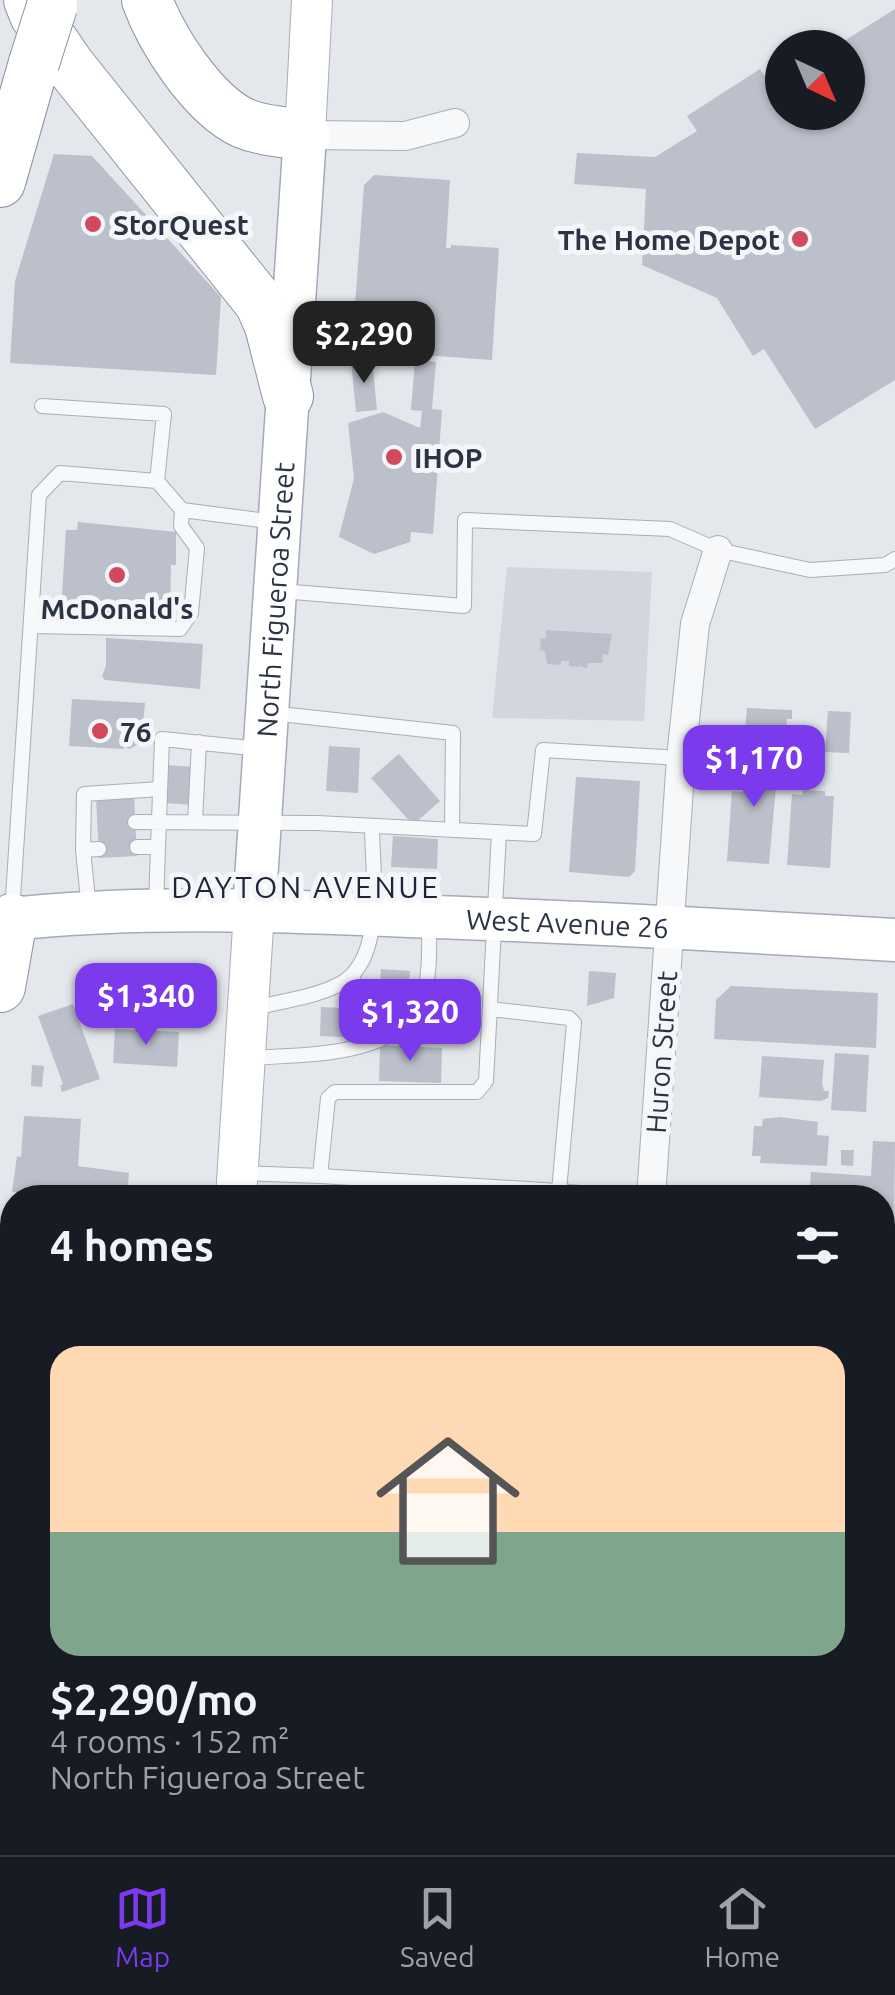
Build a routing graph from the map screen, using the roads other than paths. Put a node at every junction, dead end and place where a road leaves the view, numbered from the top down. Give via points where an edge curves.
1 (148, 0) edge
2 (312, 0) edge
3 (45, 2) edge
4 (455, 124) dead end
5 (306, 135) junction
6 (0, 182) edge
7 (288, 396) junction
8 (42, 406) dead end
9 (157, 481) junction
10 (182, 510) junction
11 (280, 522) junction
12 (718, 550) junction
13 (895, 559) edge
14 (275, 590) junction
15 (32, 626) junction
16 (266, 731) junction
17 (199, 742) junction
18 (682, 758) junction
19 (160, 789) junction
20 (159, 821) junction
21 (136, 822) dead end
22 (195, 822) junction
23 (260, 823) junction
24 (372, 826) junction
25 (452, 830) junction
26 (499, 832) junction
27 (137, 847) dead end
28 (158, 847) junction
29 (99, 849) dead end
30 (83, 850) junction
31 (254, 911) junction
32 (156, 912) junction
33 (372, 913) junction
34 (89, 915) junction
35 (430, 916) junction
36 (6, 919) edge
37 (496, 919) junction
38 (669, 926) junction
39 (895, 940) edge
40 (352, 976) junction
41 (0, 988) edge
42 (490, 1009) junction
43 (247, 1010) junction
44 (392, 1032) junction
45 (245, 1058) junction
46 (320, 1176) junction
47 (236, 1185) edge
48 (474, 1185) edge
49 (559, 1185) edge
50 (652, 1185) edge

1 - 5 highway via 180,62 215,101 256,128
2 - 5 main road, North Figueroa Street
3 - 6 highway, bridge
3 - 7 highway via 35,15 70,66 260,303
4 - 5 street via 405,136
5 - 7 main road, North Figueroa Street
7 - 11 main road, North Figueroa Street
8 - 9 lane via 164,414
9 - 10 lane
9 - 15 lane via 60,473 39,495
10 - 11 lane
10 - 15 lane via 181,526 197,548 192,613 180,629
11 - 14 main road, North Figueroa Street
12 - 13 lane via 810,570
12 - 14 lane via 670,530 465,520 464,606
12 - 18 street, Huron Street via 694,624
14 - 16 main road, North Figueroa Street
15 - 36 lane
16 - 17 lane
16 - 23 main road, North Figueroa Street
16 - 25 lane via 453,733
17 - 19 lane via 162,738
17 - 22 lane
18 - 26 lane via 543,750 534,834
18 - 38 street, Huron Street
19 - 20 lane
19 - 30 lane via 84,794 90,824
20 - 21 lane
20 - 22 lane
20 - 28 lane
22 - 23 lane
23 - 24 lane
23 - 31 main road, North Figueroa Street
24 - 25 lane
24 - 33 lane
25 - 26 lane
26 - 37 lane
27 - 28 lane
28 - 32 lane
29 - 30 lane
30 - 34 lane
31 - 32 main road, West Avenue 26
31 - 33 main road, West Avenue 26
31 - 43 main road, North Figueroa Street
32 - 34 main road, West Avenue 26
33 - 35 main road, West Avenue 26
33 - 40 lane via 370,943
34 - 36 main road, West Avenue 26
35 - 37 main road, West Avenue 26
35 - 44 lane via 422,1000
36 - 41 highway
37 - 38 main road, West Avenue 26
37 - 42 lane
38 - 39 main road, West Avenue 26
38 - 50 street, Huron Street
40 - 43 lane
40 - 44 lane via 360,998
42 - 46 lane via 486,1081 476,1092 336,1092 328,1098
42 - 49 lane via 574,1023
43 - 45 main road, North Figueroa Street
44 - 45 lane via 346,1050
45 - 47 main road, North Figueroa Street
46 - 47 lane
46 - 48 lane

